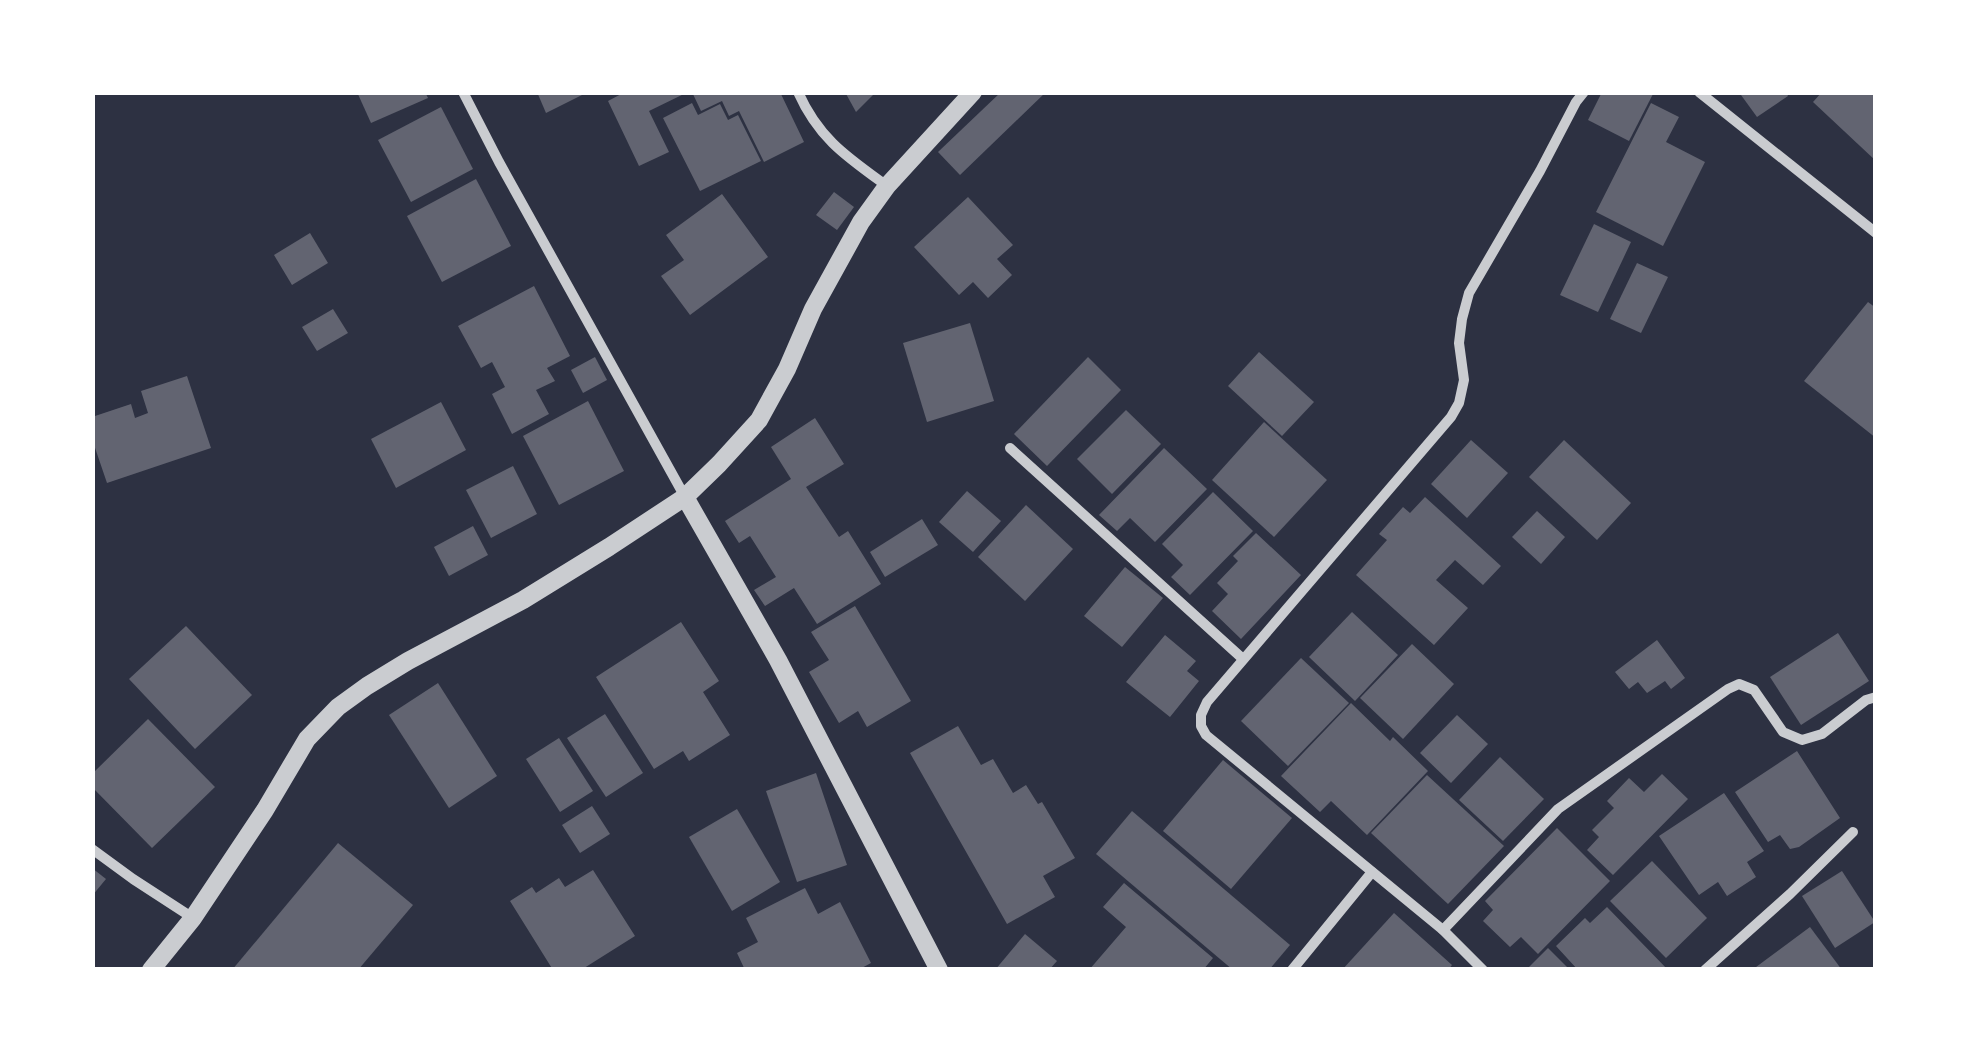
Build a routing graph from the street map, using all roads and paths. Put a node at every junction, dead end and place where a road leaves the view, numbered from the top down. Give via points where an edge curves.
1 (464, 92) edge
2 (798, 92) edge
3 (974, 92) edge
4 (1584, 92) edge
5 (1698, 92) edge
6 (887, 186) junction
7 (1876, 233) edge
8 (1010, 448) dead end
9 (685, 497) junction
10 (1242, 660) junction
11 (1876, 696) edge
12 (1853, 832) dead end
13 (92, 848) edge
14 (1372, 872) junction
15 (193, 918) junction
16 (1443, 930) junction
17 (151, 970) edge
18 (939, 970) edge
19 (1292, 970) edge
20 (1483, 970) edge
21 (1706, 970) edge

1 - 9 street
2 - 6 street via 838,151
3 - 6 street
4 - 10 street via 1468,294 1459,343 1464,380 1451,417
5 - 7 street
6 - 9 street via 841,258 759,420
8 - 10 street
9 - 15 street via 338,707 308,739
9 - 18 street
10 - 14 street via 1207,702 1201,715 1206,735
11 - 16 street via 1822,734 1802,740 1783,732 1754,690 1739,684 1728,689 1558,809
12 - 21 street
13 - 15 street
14 - 16 street
14 - 19 street
15 - 17 street
16 - 20 street

